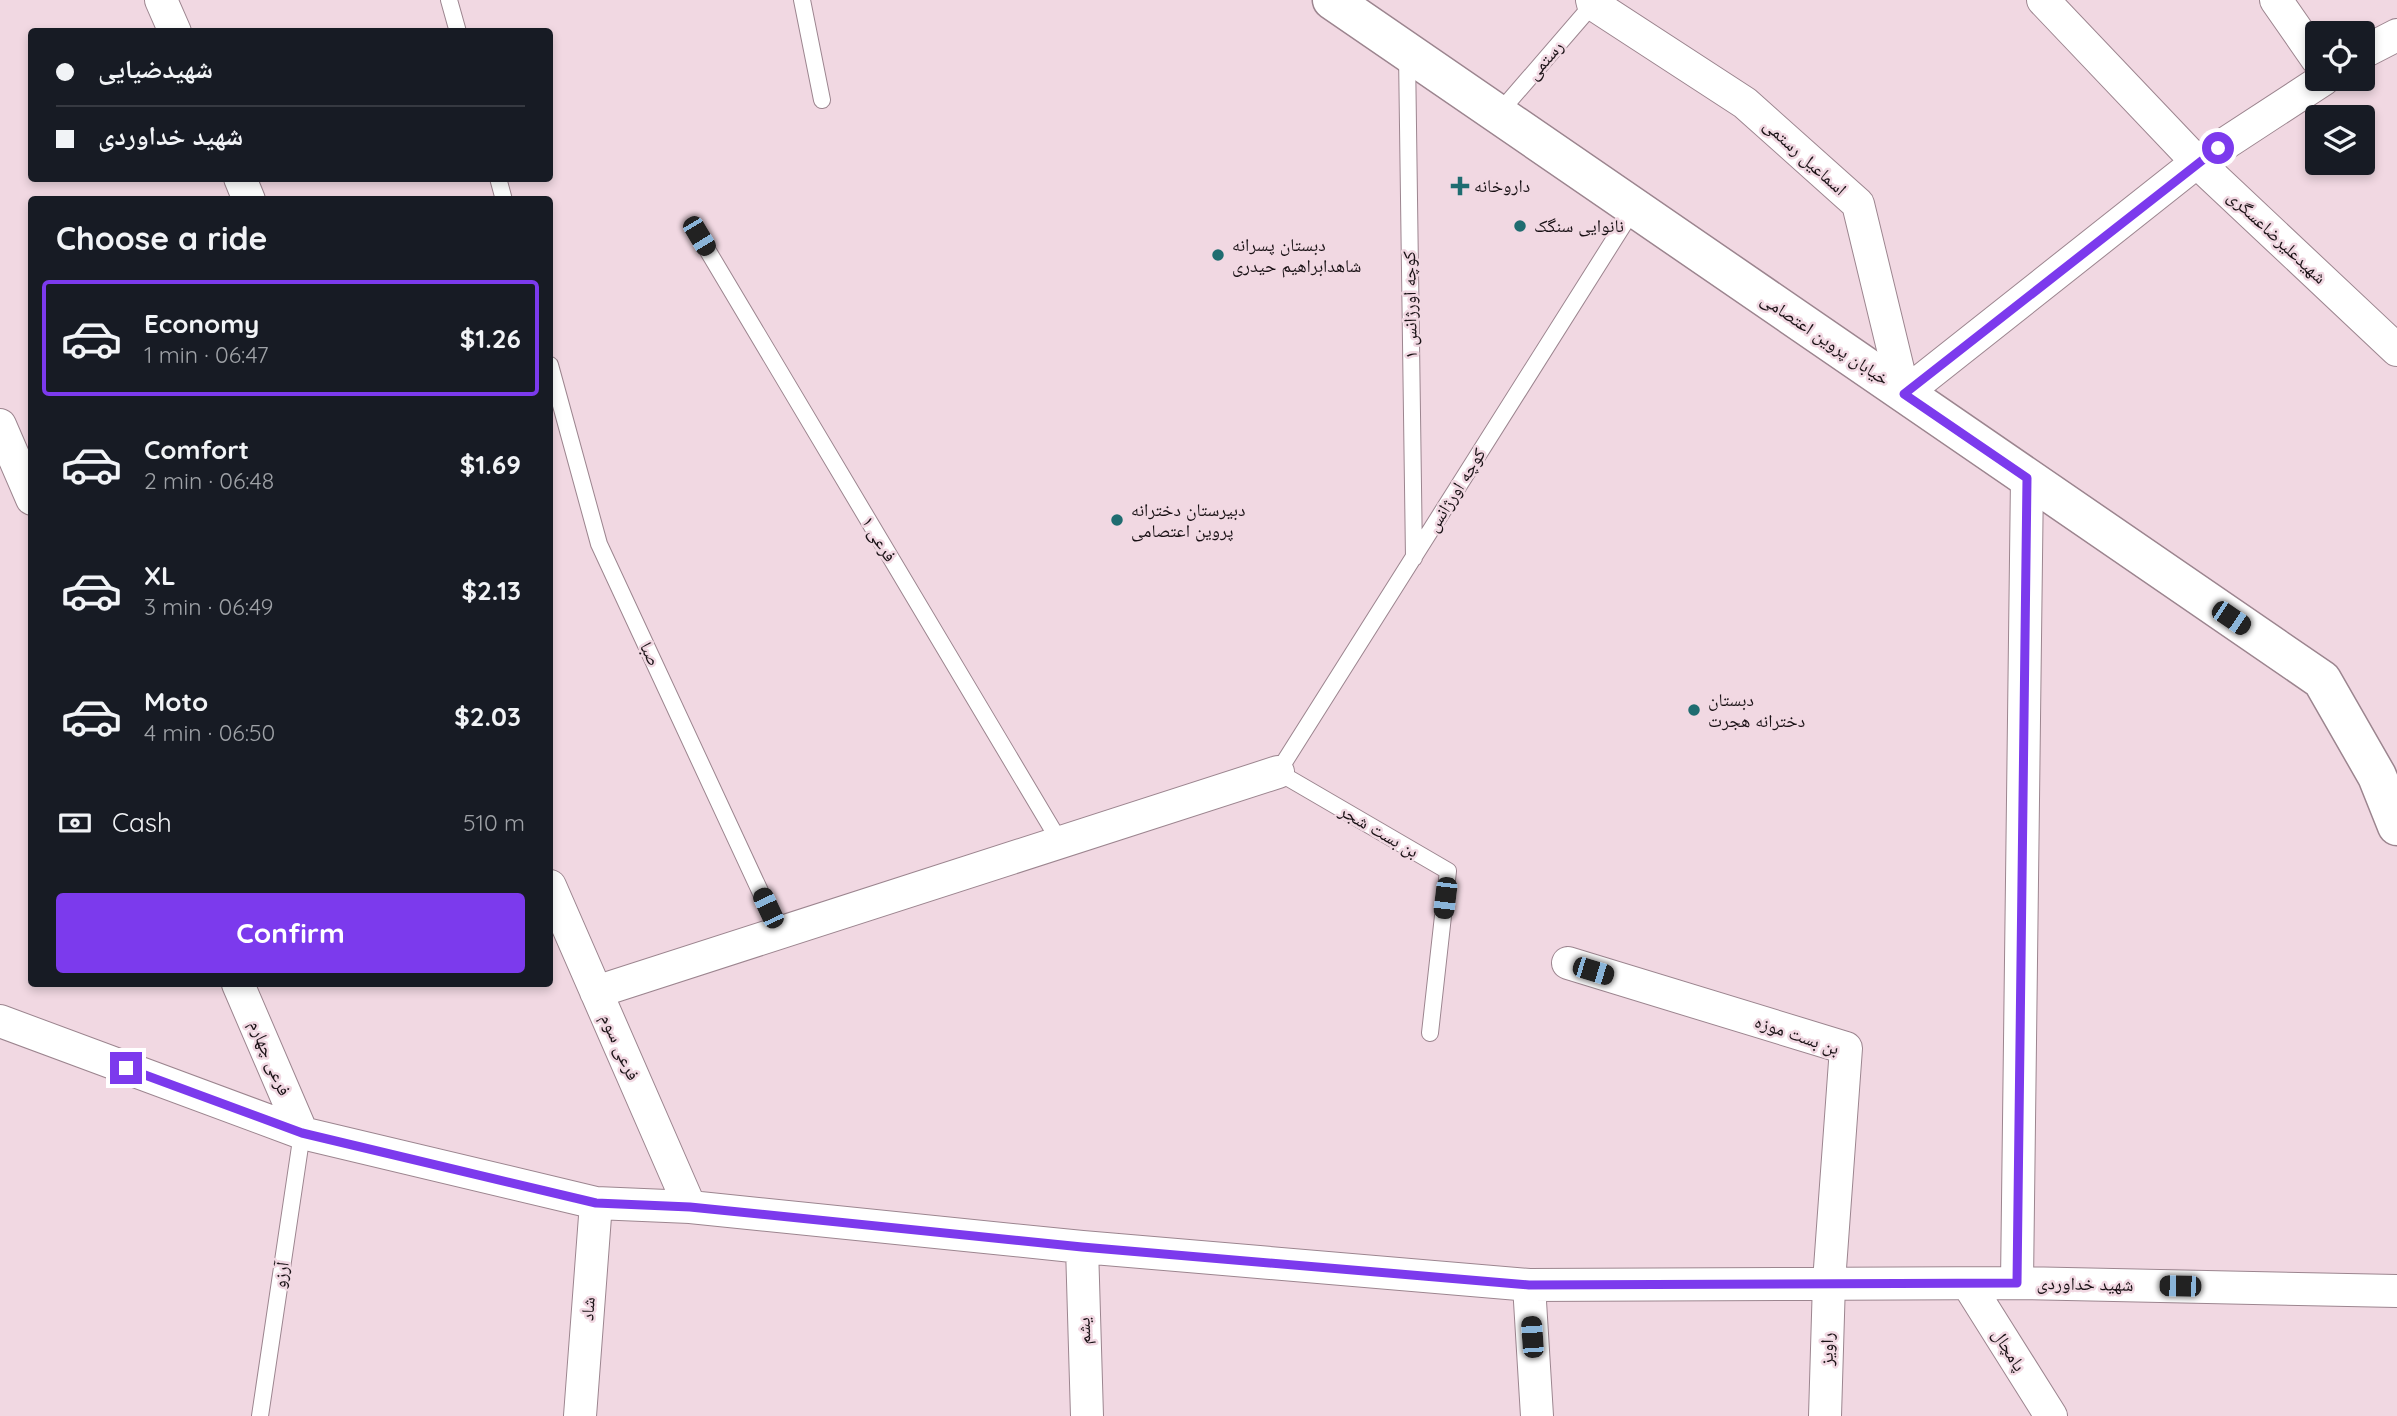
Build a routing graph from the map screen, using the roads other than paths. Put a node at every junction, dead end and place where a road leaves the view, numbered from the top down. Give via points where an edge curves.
1 (161, 0) edge
2 (449, 0) edge
3 (802, 0) edge
4 (1332, 0) edge
5 (2043, 0) edge
6 (2276, 0) edge
7 (1592, 2) edge
8 (173, 28) edge
9 (457, 28) edge
10 (2397, 35) edge
11 (2305, 42) edge
12 (2375, 46) edge
13 (1407, 51) junction
14 (2306, 91) edge
15 (822, 100) dead end
16 (1498, 115) junction
17 (2197, 162) junction
18 (1634, 208) junction
19 (699, 236) dead end
20 (2397, 350) edge
21 (553, 376) edge
22 (1904, 394) junction
23 (0, 425) edge
24 (2027, 478) junction
25 (28, 490) edge
26 (1414, 558) junction
27 (1278, 772) junction
28 (2397, 826) edge
29 (1060, 842) junction
30 (553, 893) edge
31 (779, 932) junction
32 (1568, 963) dead end
33 (239, 987) edge
34 (596, 992) junction
35 (0, 1021) edge
36 (1430, 1033) dead end
37 (302, 1133) junction
38 (596, 1203) junction
39 (690, 1207) junction
40 (1082, 1247) junction
41 (1829, 1282) junction
42 (2017, 1283) junction
43 (1968, 1284) junction
44 (1529, 1285) junction
45 (2397, 1291) edge
46 (260, 1416) edge
47 (580, 1416) edge
48 (1087, 1416) edge
49 (1537, 1416) edge
50 (1825, 1416) edge
51 (2051, 1416) edge

1 - 8 street
2 - 9 lane
3 - 15 lane
4 - 13 street, خیابان پروین اعتصامی
5 - 17 street, شهیدعلیرضاعسگری
6 - 11 street
7 - 16 lane, رستمی
7 - 22 street, اسماعیل رستمی via 1745,103 1858,204
10 - 12 street
13 - 16 street, خیابان پروین اعتصامی
13 - 26 lane, کوچه اورژانس ۱
14 - 17 street
16 - 18 street, خیابان پروین اعتصامی
17 - 20 street, شهیدعلیرضاعسگری
17 - 22 street
18 - 22 street, خیابان پروین اعتصامی
18 - 26 lane, کوچه اورژانس
19 - 29 lane, فرعی ۱
21 - 31 lane, صبا via 598,544
22 - 24 street, خیابان پروین اعتصامی
23 - 25 street
24 - 28 street, خیابان پروین اعتصامی via 2322,681 2377,776
24 - 42 street
26 - 27 lane, کوچه اورژانس
27 - 29 street
27 - 36 lane, بن بست شجر via 1448,871
29 - 31 street
30 - 34 street, فرعی سوم
31 - 34 street
32 - 41 street, بن بست موزه via 1846,1048
33 - 37 street, فرعی چهارم
34 - 39 street, فرعی سوم
35 - 37 street, شهید خداوردی
37 - 38 street, شهید خداوردی
37 - 46 lane, آرزو
38 - 39 street, شهید خداوردی
38 - 47 street, شاد
39 - 40 street, شهید خداوردی
40 - 44 street, شهید خداوردی
40 - 48 street, یشم
41 - 43 street, شهید خداوردی
41 - 44 street, شهید خداوردی
41 - 50 street, راویز
42 - 43 street, شهید خداوردی
42 - 45 street, شهید خداوردی
43 - 51 street, پامچال
44 - 49 street

